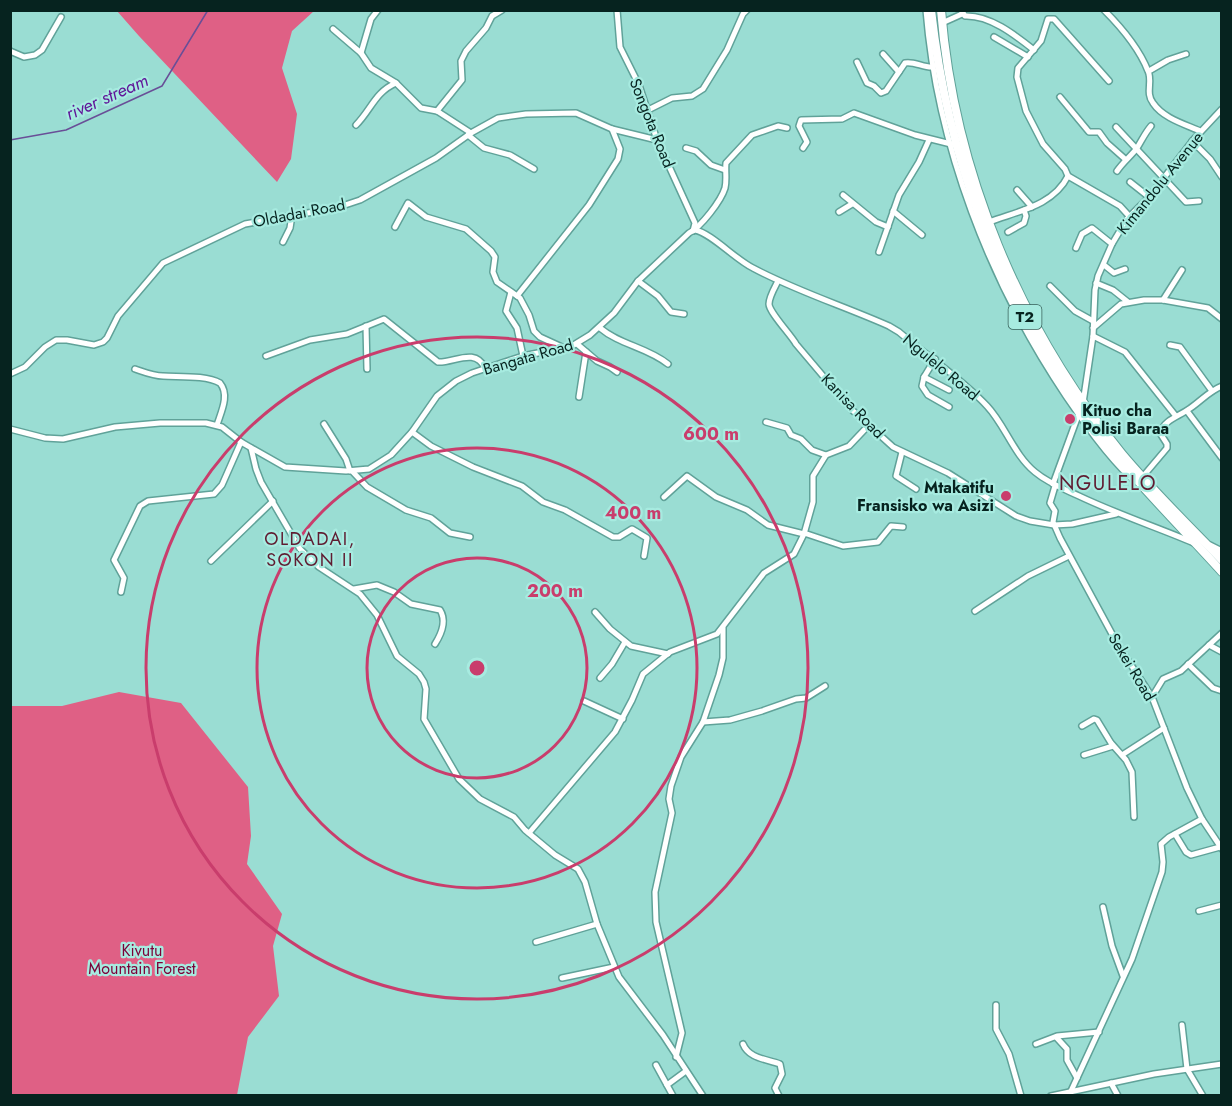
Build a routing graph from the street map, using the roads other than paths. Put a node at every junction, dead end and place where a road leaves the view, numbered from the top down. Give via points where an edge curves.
1 (378, 10) edge
2 (502, 10) edge
3 (617, 10) edge
4 (747, 10) edge
5 (926, 10) edge
6 (931, 10) edge
7 (941, 10) edge
8 (1053, 10) edge
9 (1104, 10) edge
10 (962, 12) edge
11 (61, 17) dead end
12 (1048, 19) junction
13 (942, 23) junction
14 (333, 29) dead end
15 (994, 37) dead end
16 (1034, 50) junction
17 (10, 51) edge
18 (361, 53) junction
19 (883, 54) dead end
20 (1186, 54) dead end
21 (1028, 57) junction
22 (858, 62) dead end
23 (933, 67) junction
24 (1149, 71) junction
25 (899, 72) junction
26 (1109, 81) dead end
27 (396, 83) junction
28 (1060, 97) dead end
29 (1221, 109) edge
30 (648, 110) junction
31 (437, 111) junction
32 (356, 125) dead end
33 (1151, 126) dead end
34 (787, 128) dead end
35 (1116, 128) dead end
36 (612, 129) junction
37 (1200, 132) junction
38 (470, 134) junction
39 (657, 140) junction
40 (929, 140) junction
41 (1192, 141) junction
42 (951, 144) junction
43 (686, 148) dead end
44 (803, 148) dead end
45 (1136, 149) junction
46 (1125, 159) junction
47 (534, 169) dead end
48 (726, 170) junction
49 (1117, 171) dead end
50 (1068, 176) junction
51 (1221, 177) edge
52 (1164, 178) junction
53 (1130, 182) dead end
54 (1017, 190) dead end
55 (843, 195) dead end
56 (1149, 197) junction
57 (1199, 201) dead end
58 (852, 204) junction
59 (1032, 207) junction
60 (893, 210) junction
61 (1024, 210) junction
62 (839, 212) dead end
63 (292, 215) junction
64 (1130, 217) junction
65 (988, 222) junction
66 (395, 227) dead end
67 (888, 227) junction
68 (693, 231) junction
69 (1008, 232) dead end
70 (922, 235) dead end
71 (283, 242) dead end
72 (1112, 244) junction
73 (1076, 248) dead end
74 (879, 252) dead end
75 (1104, 265) junction
76 (1125, 269) dead end
77 (1182, 270) dead end
78 (638, 281) junction
79 (778, 281) junction
80 (1096, 282) junction
81 (1050, 286) dead end
82 (511, 292) junction
83 (518, 296) junction
84 (1163, 300) junction
85 (1128, 302) junction
86 (684, 314) dead end
87 (1221, 319) edge
88 (1093, 324) junction
89 (366, 326) junction
90 (600, 327) junction
91 (517, 328) junction
92 (532, 328) junction
93 (1092, 336) junction
94 (578, 344) junction
95 (1170, 345) dead end
96 (564, 348) junction
97 (586, 352) junction
98 (266, 356) dead end
99 (523, 356) junction
100 (935, 359) junction
101 (668, 364) dead end
102 (485, 368) junction
103 (135, 369) dead end
104 (367, 369) dead end
105 (617, 372) dead end
106 (10, 374) edge
107 (924, 377) junction
108 (1221, 386) edge
109 (949, 390) dead end
110 (1212, 391) junction
111 (579, 397) dead end
112 (949, 406) dead end
113 (1081, 408) junction
114 (1187, 411) junction
115 (1175, 416) junction
116 (766, 422) dead end
117 (324, 424) dead end
118 (217, 425) junction
119 (868, 426) junction
120 (10, 429) edge
121 (412, 432) junction
122 (242, 442) junction
123 (251, 448) junction
124 (902, 452) junction
125 (826, 455) junction
126 (1221, 458) edge
127 (351, 471) junction
128 (1145, 474) dead end
129 (1054, 485) junction
130 (916, 489) dead end
131 (664, 496) dead end
132 (273, 501) junction
133 (1118, 514) junction
134 (1175, 521) junction
135 (1054, 525) junction
136 (903, 527) dead end
137 (1166, 530) junction
138 (804, 533) junction
139 (470, 537) dead end
140 (1200, 543) junction
141 (1221, 551) edge
142 (645, 556) dead end
143 (1069, 556) junction
144 (1221, 560) edge
145 (211, 561) dead end
146 (1221, 572) edge
147 (354, 589) junction
148 (121, 592) dead end
149 (975, 611) dead end
150 (595, 612) dead end
151 (723, 627) junction
152 (1221, 633) edge
153 (626, 642) junction
154 (435, 644) dead end
155 (1209, 645) junction
156 (1221, 652) edge
157 (668, 654) junction
158 (1188, 664) junction
159 (600, 678) dead end
160 (825, 686) dead end
161 (1221, 691) edge
162 (1152, 697) junction
163 (584, 702) dead end
164 (622, 719) junction
165 (703, 722) junction
166 (1082, 726) dead end
167 (1164, 728) junction
168 (1113, 746) junction
169 (1084, 755) dead end
170 (1122, 755) junction
171 (1134, 817) dead end
172 (1202, 819) junction
173 (528, 833) junction
174 (1175, 834) junction
175 (1221, 848) edge
176 (1221, 905) edge
177 (1103, 907) dead end
178 (1199, 911) dead end
179 (597, 924) junction
180 (536, 942) dead end
181 (615, 967) junction
182 (1123, 976) junction
183 (562, 978) dead end
184 (996, 1005) dead end
185 (1182, 1025) dead end
186 (1099, 1032) junction
187 (1056, 1037) junction
188 (743, 1044) dead end
189 (1036, 1044) dead end
190 (676, 1057) junction
191 (1221, 1064) edge
192 (656, 1065) dead end
193 (1187, 1069) junction
194 (686, 1071) junction
195 (1077, 1078) junction
196 (1112, 1083) junction
197 (667, 1085) junction
198 (1071, 1091) junction
199 (673, 1095) edge
200 (703, 1095) edge
201 (780, 1095) edge
202 (1021, 1095) edge
203 (1051, 1095) edge
204 (1118, 1095) edge
205 (1203, 1095) edge

1 - 18 street via 370,22
2 - 31 street via 492,16 466,51 461,62 462,80
3 - 30 street, Songota Road via 620,47
4 - 30 street via 703,89
5 - 23 street
6 - 113 highway, T2 via 940,79 977,211 1017,303
7 - 13 highway, T2
8 - 12 street
9 - 24 street via 1126,34
10 - 13 street
10 - 16 street via 984,18
11 - 17 street via 39,52 24,57
12 - 16 street
12 - 26 street via 1053,18 1060,25
13 - 65 highway, T2 via 958,118
14 - 18 street
15 - 21 street
16 - 21 street
18 - 27 street via 371,68
19 - 25 street
20 - 24 street
21 - 50 street via 1016,74 1024,107 1043,144
22 - 25 street via 867,83 881,93
23 - 25 street via 908,62
23 - 42 street
24 - 37 street via 1149,94 1154,105
27 - 31 street via 419,107
27 - 32 street via 379,93
28 - 46 street via 1090,133 1099,132
29 - 37 street, Kimandolu Avenue
30 - 39 street, Songota Road
31 - 38 street
33 - 45 street
34 - 48 street via 778,126 752,135 728,161
35 - 45 street
36 - 38 street, Oldadai Road via 582,115 561,112 505,116
36 - 39 street, Oldadai Road
36 - 83 street via 620,149 618,159 589,205
37 - 41 street, Kimandolu Avenue
38 - 47 street via 484,148 510,155
38 - 63 street, Oldadai Road via 436,158 360,200
39 - 68 street, Songota Road via 695,223
40 - 42 street
40 - 44 street via 854,113 842,119 801,120 799,126 807,142
40 - 60 street
41 - 51 street
41 - 52 street, Kimandolu Avenue
42 - 113 street via 972,209 1006,291 1032,341
43 - 48 street
45 - 46 street
45 - 52 street
46 - 49 street
48 - 68 street, Bangata Road via 721,197
50 - 59 street via 1050,198
50 - 64 street via 1120,206
52 - 56 street, Kimandolu Avenue
52 - 57 street via 1186,202
53 - 56 street
54 - 59 street
55 - 58 street
56 - 64 street, Kimandolu Avenue
58 - 62 street
58 - 67 street
59 - 61 street
60 - 67 street
60 - 70 street
61 - 65 street
61 - 69 street via 1024,223
63 - 71 street
63 - 106 street, Oldadai Road via 245,224 163,263 118,316 103,342 94,345 56,340 25,367
64 - 72 street, Kimandolu Avenue
65 - 113 highway, T2 via 1024,304
66 - 82 street via 408,203 426,216 466,229 493,254 498,284
67 - 74 street
68 - 78 street, Bangata Road
68 - 79 street, Ngulelo Road via 705,234 750,267
72 - 73 street via 1092,228 1084,232
72 - 75 street, Kimandolu Avenue
75 - 76 street via 1114,273
75 - 80 street, Kimandolu Avenue
77 - 84 street
78 - 86 street via 671,312
78 - 90 street, Bangata Road
79 - 100 street, Ngulelo Road via 889,326
79 - 119 street, Kanisa Road via 770,308
80 - 85 street
80 - 88 street, Kimandolu Avenue
81 - 88 street
82 - 83 street
82 - 91 street via 506,311
83 - 92 street
84 - 85 street
84 - 87 street via 1208,308
85 - 88 street
88 - 93 street, Kimandolu Avenue
89 - 98 street
89 - 102 street via 384,319 438,362 468,357
89 - 104 street
90 - 94 street, Bangata Road
90 - 101 street via 613,338 649,350
91 - 92 street
91 - 99 street
92 - 96 street via 540,337
93 - 113 street, Kimandolu Avenue
93 - 115 street via 1125,352
94 - 96 street, Bangata Road
94 - 97 street
95 - 110 street via 1180,347
96 - 99 street, Bangata Road
97 - 105 street
97 - 111 street
99 - 102 street, Bangata Road
100 - 107 street
100 - 129 street, Ngulelo Road via 988,406 1034,472
102 - 121 street, Bangata Road via 442,390
103 - 118 street via 152,375 216,381 225,390
107 - 109 street
107 - 112 street via 921,384 925,393
108 - 110 street
110 - 114 street
113 - 129 street, Kimandolu Avenue
113 - 134 highway, T2
113 - 140 highway, T2
114 - 115 street
114 - 126 street
115 - 128 street via 1160,431 1167,448
116 - 125 street via 787,428 812,450
117 - 127 street
118 - 120 street, Bangata Road via 129,425 63,439
118 - 122 street, Bangata Road
119 - 124 street, Kanisa Road
119 - 125 street via 849,446
121 - 127 street, Bangata Road via 380,463
121 - 142 street via 432,446 522,486 613,537 635,530 647,539
122 - 123 street, Bangata Road
122 - 148 street via 214,494 148,501 140,506 114,560 124,578
123 - 127 street, Bangata Road via 285,467
123 - 132 street via 256,469
124 - 130 street via 896,476
124 - 135 street, Kanisa Road via 948,473 1016,516
125 - 138 street via 813,479 813,500
127 - 139 street via 367,487 406,510 431,518 450,533
129 - 133 street, Ngulelo Road
129 - 135 street, Sekei Road via 1050,503 1055,511
131 - 138 street via 687,476 724,502 747,510 768,525
132 - 145 street
132 - 147 street via 304,553
133 - 135 street, Kanisa Road
133 - 137 street, Ngulelo Road
134 - 137 street
134 - 140 highway, T2
135 - 143 street, Sekei Road
136 - 138 street via 891,526 876,542 846,546
137 - 140 street, Ngulelo Road
138 - 151 street via 794,554 764,573
140 - 141 street, Ngulelo Road
140 - 144 highway, T2
140 - 146 highway, T2
143 - 149 street via 1028,576
143 - 162 street, Sekei Road
147 - 154 street via 377,585 411,604 440,610 442,632
147 - 173 street via 374,611 397,656 424,682 424,719 459,778 480,799 514,817
150 - 153 street
151 - 157 street via 712,636
151 - 165 street via 723,658
152 - 155 street
153 - 157 street via 636,648
153 - 159 street
155 - 156 street
155 - 158 street
157 - 164 street via 643,674
158 - 161 street
158 - 162 street via 1163,679
160 - 165 street via 806,698 762,711
162 - 167 street, Sekei Road
163 - 164 street
164 - 173 street
165 - 190 street via 676,768 670,793 672,816 655,892 656,922 682,1033
166 - 168 street via 1096,719
167 - 170 street
167 - 172 street, Sekei Road
168 - 169 street
168 - 170 street
170 - 171 street via 1132,772
172 - 174 street
172 - 175 street, Sekei Road
173 - 179 street via 578,869
174 - 175 street via 1191,855
174 - 182 street via 1161,844 1162,872
176 - 178 street
177 - 182 street
179 - 180 street
179 - 181 street
181 - 183 street
181 - 190 street via 623,985
182 - 186 street
184 - 202 street via 996,1029 1009,1054
185 - 193 street
186 - 187 street
186 - 195 street
187 - 189 street
187 - 195 street via 1067,1049 1067,1060
188 - 201 street via 748,1053 780,1064 782,1074 775,1088
190 - 194 street
191 - 193 street
192 - 197 street
193 - 196 street
193 - 205 street
194 - 197 street
194 - 200 street
195 - 198 street
196 - 198 street
196 - 204 street
197 - 199 street
198 - 203 street

